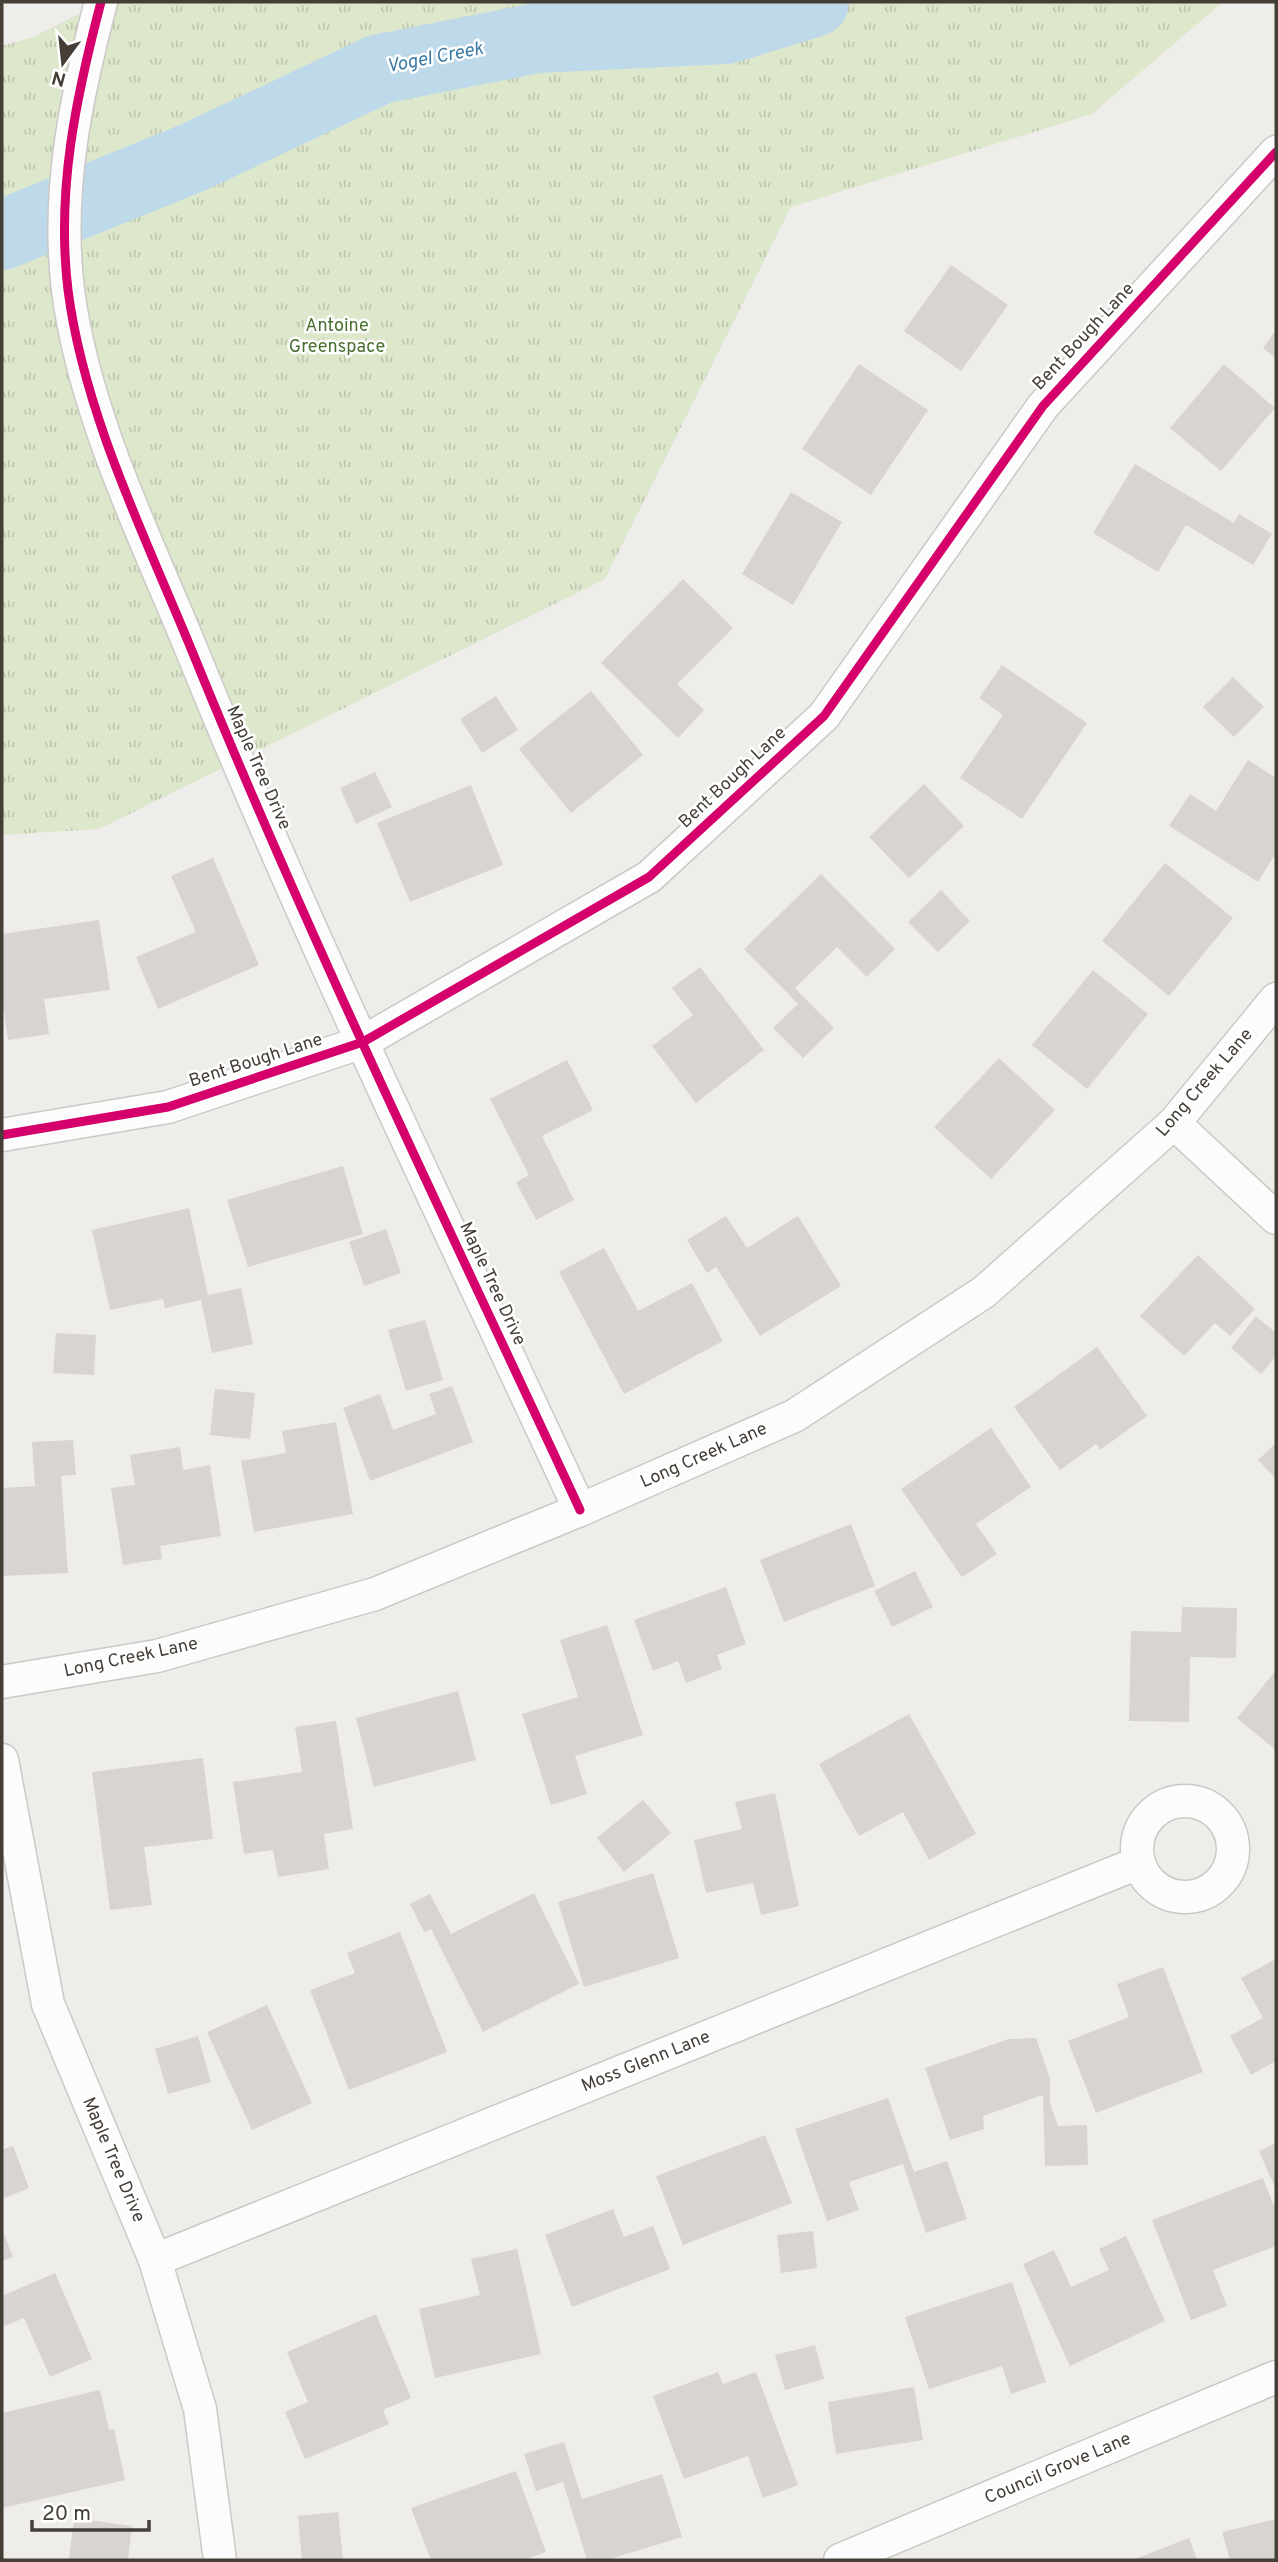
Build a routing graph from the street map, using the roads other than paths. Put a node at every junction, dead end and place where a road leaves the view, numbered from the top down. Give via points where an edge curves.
1 (101, 2) edge
2 (1276, 152) edge
3 (1276, 999) edge
4 (363, 1042) junction
5 (1174, 1124) junction
6 (2, 1135) edge
7 (1276, 1218) edge
8 (580, 1510) junction
9 (2, 1682) edge
10 (2, 1760) edge
11 (1138, 1863) dead end
12 (155, 2260) junction
13 (1276, 2377) edge
14 (220, 2560) edge
15 (840, 2560) edge

1 - 4 street, Maple Tree Drive via 71,133 64,192 68,286 82,365 104,435 228,741
2 - 4 street, Bent Bough Lane via 1043,406 824,716 649,877
3 - 5 street, Long Creek Lane
4 - 6 street, Bent Bough Lane via 168,1107
4 - 8 street, Maple Tree Drive
5 - 7 street
5 - 8 street, Long Creek Lane via 984,1292 794,1416
8 - 9 street, Long Creek Lane via 374,1594 157,1656
10 - 12 street, Maple Tree Drive via 48,2004
11 - 12 street, Moss Glenn Lane
12 - 14 street, Maple Tree Drive via 200,2409
13 - 15 street, Council Grove Lane

